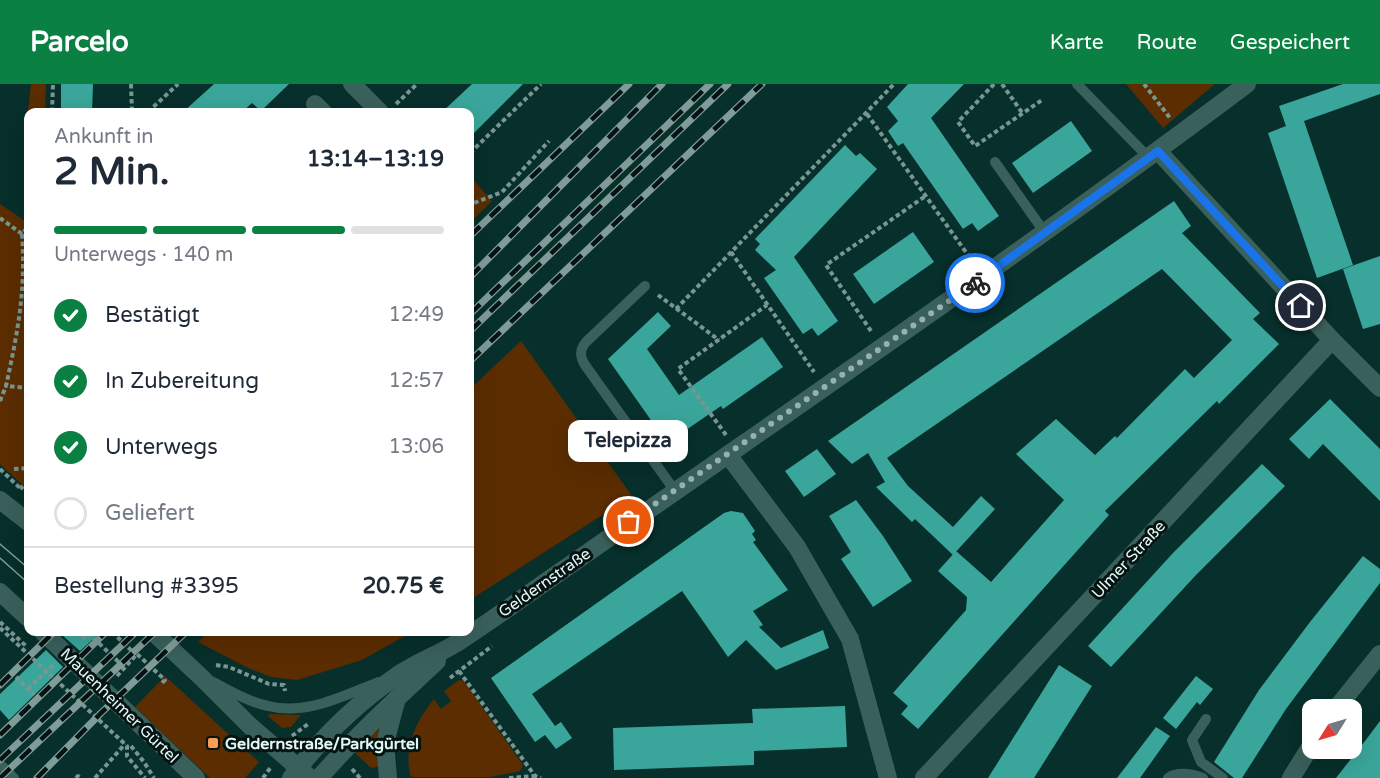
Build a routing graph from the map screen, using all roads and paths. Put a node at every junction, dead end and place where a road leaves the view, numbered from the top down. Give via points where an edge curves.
1 (53, 84) edge
2 (131, 84) edge
3 (178, 84) edge
4 (352, 84) edge
5 (417, 84) edge
6 (541, 84) edge
7 (894, 84) edge
8 (994, 84) edge
9 (1002, 84) edge
10 (1077, 84) edge
11 (1144, 84) edge
12 (1247, 84) edge
13 (1042, 100) dead end
14 (52, 108) edge
15 (132, 108) edge
16 (152, 108) edge
17 (387, 108) edge
18 (389, 108) edge
19 (867, 114) junction
20 (1023, 114) junction
21 (1181, 133) junction
22 (549, 141) dead end
23 (474, 149) edge
24 (1154, 154) junction
25 (995, 162) dead end
26 (927, 195) junction
27 (474, 203) edge
28 (0, 218) edge
29 (24, 230) edge
30 (1045, 233) junction
31 (731, 252) junction
32 (984, 276) junction
33 (645, 286) dead end
34 (24, 291) edge
35 (660, 297) dead end
36 (767, 305) junction
37 (676, 309) junction
38 (719, 340) junction
39 (1332, 340) junction
40 (882, 347) junction
41 (6, 386) junction
42 (824, 387) junction
43 (24, 388) edge
44 (1380, 388) edge
45 (0, 401) edge
46 (732, 452) junction
47 (0, 468) edge
48 (24, 468) edge
49 (14, 469) dead end
50 (24, 491) edge
51 (675, 491) junction
52 (1, 500) edge
53 (24, 519) edge
54 (0, 592) edge
55 (24, 614) edge
56 (0, 622) edge
57 (0, 628) edge
58 (474, 632) edge
59 (47, 636) edge
60 (93, 636) edge
61 (116, 636) edge
62 (157, 636) edge
63 (468, 636) edge
64 (458, 643) junction
65 (494, 644) dead end
66 (24, 647) junction
67 (133, 652) dead end
68 (1380, 654) edge
69 (214, 664) dead end
70 (124, 668) junction
71 (459, 671) junction
72 (399, 674) junction
73 (16, 677) dead end
74 (201, 677) junction
75 (450, 678) dead end
76 (112, 681) dead end
77 (35, 683) dead end
78 (161, 684) dead end
79 (28, 689) junction
80 (285, 691) dead end
81 (34, 695) dead end
82 (398, 697) junction
83 (1344, 699) edge
84 (1206, 719) dead end
85 (125, 744) junction
86 (131, 746) dead end
87 (172, 754) junction
88 (1303, 759) edge
89 (0, 764) edge
90 (300, 775) edge
91 (535, 776) junction
92 (14, 778) edge
93 (94, 778) edge
94 (145, 778) edge
95 (154, 778) edge
96 (178, 778) edge
97 (196, 778) edge
98 (319, 778) edge
99 (388, 778) edge
100 (509, 778) edge
101 (541, 778) edge
102 (888, 778) edge
103 (924, 778) edge
104 (1168, 778) edge
105 (1203, 778) edge
106 (1223, 778) edge
107 (1291, 778) edge

1 - 14 path
2 - 15 path
3 - 16 path
4 - 17 street
5 - 18 path
6 - 23 path
7 - 19 path
8 - 20 path via 958,122 975,146
9 - 20 path
10 - 24 lane
11 - 21 path
12 - 21 street, Geldernstraße
13 - 20 path
19 - 26 path
19 - 31 path
21 - 24 street, Geldernstraße
22 - 27 path via 502,192
24 - 30 street, Geldernstraße
24 - 39 street
25 - 30 lane
26 - 32 path
26 - 40 path via 826,265
28 - 29 path
30 - 32 street, Geldernstraße
31 - 36 path
31 - 37 path
32 - 40 street, Geldernstraße
33 - 51 lane via 586,342 581,356
34 - 41 path
35 - 37 path
36 - 38 path
36 - 42 path
37 - 38 path
38 - 46 path via 678,369
39 - 44 street
39 - 103 street, Ulmer Straße
40 - 42 street, Geldernstraße
41 - 43 path
41 - 45 path
42 - 46 street, Geldernstraße
46 - 51 street, Geldernstraße
46 - 102 street via 797,547 850,639
47 - 50 path
48 - 49 path
51 - 58 street, Geldernstraße
52 - 53 street
54 - 55 street
56 - 66 path
57 - 66 path
59 - 87 street, Mauenheimer Gürtel
60 - 70 path
61 - 67 path
62 - 74 street
63 - 64 street, Geldernstraße
64 - 72 street, Geldernstraße
64 - 82 street, Geldernstraße
65 - 71 path
66 - 85 path
68 - 83 street
69 - 80 path via 262,682 284,685
70 - 76 path
70 - 78 path via 137,654 165,680
71 - 75 path
71 - 91 path
72 - 74 lane via 333,700 296,709 268,706
72 - 90 street, Geldernstraße via 342,721
73 - 79 path
74 - 90 street
77 - 79 path
79 - 81 path
82 - 98 street, Geldernstraße
82 - 99 street via 385,743
84 - 106 lane via 1192,740 1201,762
85 - 93 path
85 - 94 path via 127,756
86 - 95 path
87 - 96 street
87 - 97 street, Mauenheimer Gürtel
88 - 107 street
89 - 92 lane
91 - 100 path
91 - 101 path
104 - 105 lane via 1188,774

